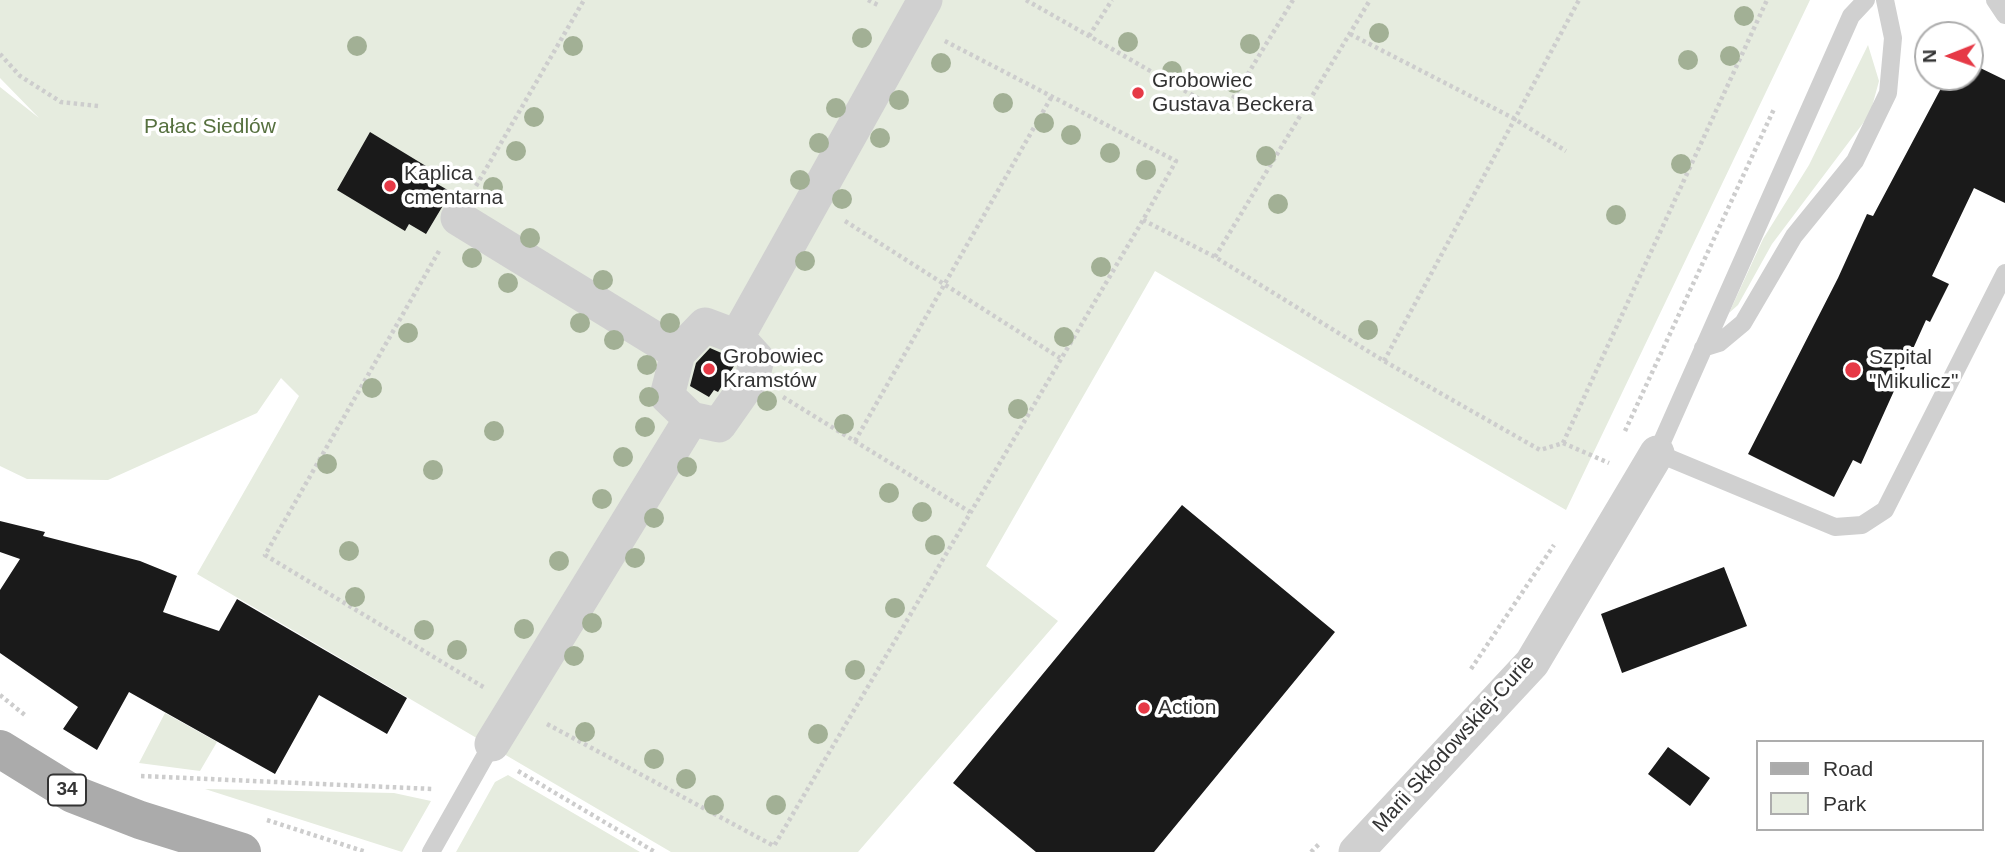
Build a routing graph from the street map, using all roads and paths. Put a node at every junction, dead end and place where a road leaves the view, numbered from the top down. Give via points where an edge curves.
1 (584, 0) edge
2 (868, 0) edge
3 (1026, 0) edge
4 (1112, 0) edge
5 (1293, 0) edge
6 (1370, 0) edge
7 (1579, 0) edge
8 (1767, 0) edge
9 (1866, 0) edge
10 (1885, 0) edge
11 (1995, 0) edge
12 (918, 11) edge
13 (2005, 15) edge
14 (1350, 34) junction
15 (1089, 36) junction
16 (0, 54) edge
17 (1052, 96) junction
18 (1778, 100) dead end
19 (98, 106) dead end
20 (1513, 118) junction
21 (1566, 152) dead end
22 (812, 201) junction
23 (458, 218) joint
24 (1143, 220) junction
25 (1215, 257) junction
26 (2005, 273) edge
27 (945, 284) junction
28 (737, 337) junction
29 (1703, 348) junction
30 (678, 352) junction
31 (1060, 358) junction
32 (1384, 361) junction
33 (752, 378) junction
34 (691, 419) junction
35 (1621, 439) dead end
36 (855, 441) junction
37 (1563, 443) junction
38 (1615, 451) dead end
39 (1657, 453) junction
40 (1609, 464) junction
41 (1602, 475) dead end
42 (1557, 542) dead end
43 (1467, 675) dead end
44 (0, 695) edge
45 (32, 720) dead end
46 (0, 750) edge
47 (499, 754) junction
48 (159, 784) dead end
49 (464, 792) junction
50 (263, 818) dead end
51 (1321, 842) dead end
52 (242, 852) edge
53 (366, 852) edge
54 (431, 852) edge
55 (654, 852) edge
56 (1311, 852) edge
57 (1356, 852) edge

1 - 23 path
2 - 12 path
3 - 15 path
4 - 15 path
5 - 15 path via 1224,113
6 - 14 path
7 - 20 path
8 - 37 path
9 - 29 lane via 1851,16
10 - 29 lane via 1893,38 1888,93 1855,161 1794,236 1743,323 1718,343
11 - 13 lane
12 - 17 path
12 - 22 street
14 - 20 path
14 - 25 path
16 - 19 path via 20,76 61,102
17 - 24 path via 1176,161
17 - 27 path
18 - 35 path
20 - 21 path
20 - 32 path
22 - 27 path
22 - 28 street
23 - 30 street
24 - 25 path
24 - 31 path
25 - 32 path
26 - 39 lane via 1885,510 1862,525 1835,527
27 - 31 path
27 - 36 path
28 - 30 street via 705,326
28 - 33 street via 757,359
29 - 39 lane
30 - 34 street via 667,396
31 - 36 path via 970,512
32 - 37 path via 1540,450
33 - 34 street via 719,425
33 - 36 path
34 - 47 street
37 - 40 path
38 - 40 path
39 - 57 street, Marii Skłodowskiej-Curie via 1531,663
40 - 41 path
42 - 43 path
44 - 45 path
46 - 52 main road, 34 via 74,794
47 - 49 lane
47 - 55 path
48 - 49 path via 134,776
49 - 54 lane
50 - 53 path
51 - 56 path

